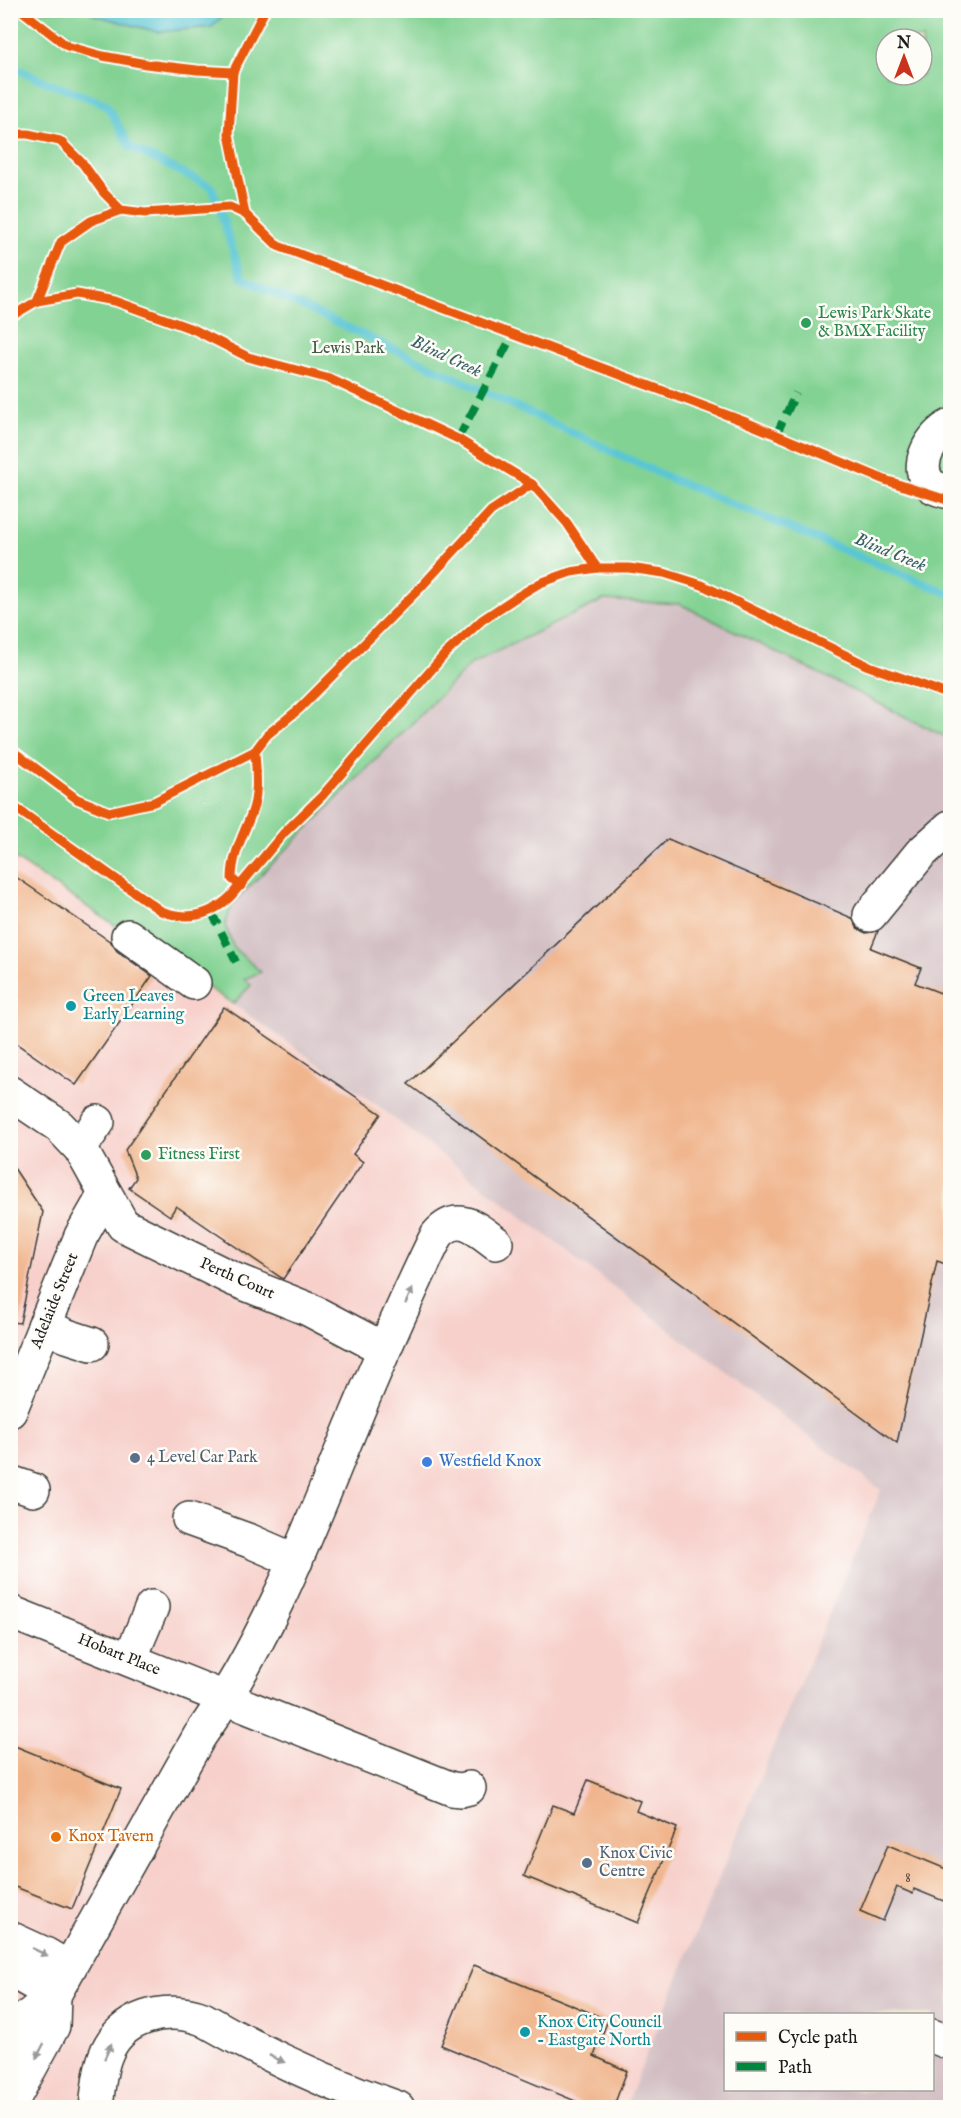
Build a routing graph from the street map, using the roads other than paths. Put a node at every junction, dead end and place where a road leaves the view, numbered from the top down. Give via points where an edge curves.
1 (951, 426) edge
2 (951, 492) edge
3 (951, 827) edge
4 (870, 915) dead end
5 (128, 936) dead end
6 (194, 983) dead end
7 (10, 1093) edge
8 (105, 1194) junction
9 (496, 1243) dead end
10 (44, 1326) junction
11 (92, 1344) dead end
12 (384, 1349) junction
13 (10, 1411) edge
14 (189, 1519) dead end
15 (297, 1562) junction
16 (152, 1607) dead end
17 (10, 1612) edge
18 (130, 1659) junction
19 (227, 1698) junction
20 (469, 1788) dead end
21 (10, 1938) edge
22 (10, 1970) edge
23 (61, 1982) junction
24 (934, 2036) edge
25 (951, 2043) edge
26 (10, 2046) edge
27 (10, 2105) edge
28 (96, 2108) edge
29 (398, 2108) edge

1 - 2 street via 928,446 924,469 926,479 934,487
3 - 4 street via 920,854
5 - 6 street
7 - 8 street, Perth Court via 59,1126 89,1135
8 - 10 street, Adelaide Street via 81,1236
8 - 12 street, Perth Court via 123,1225 233,1279 308,1309
12 -> 9 street via 443,1228 469,1224
10 - 11 street
10 - 13 street, Adelaide Street
12 - 15 street
14 - 15 street
15 - 19 street
16 - 18 street
17 - 18 street, Hobart Place
18 - 19 street, Hobart Place
19 - 20 street, Hobart Place via 452,1789
19 - 23 street via 199,1737
21 -> 23 street via 45,1954
22 - 23 street
23 - 26 street via 29,2016
23 -> 27 street via 53,2026
24 - 25 street
28 -> 29 street via 105,2056 120,2031 156,2014 194,2015 278,2060

